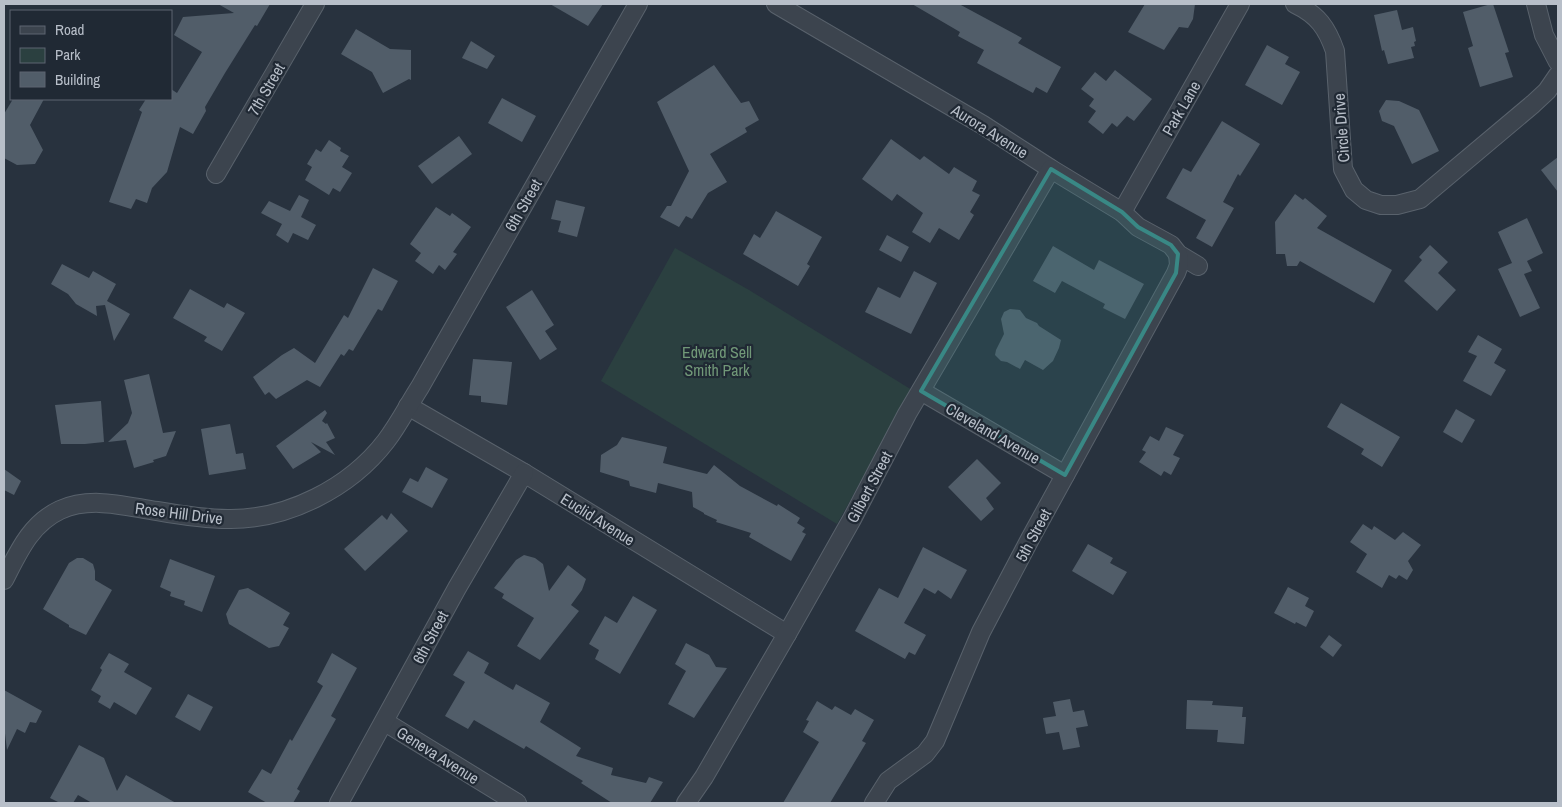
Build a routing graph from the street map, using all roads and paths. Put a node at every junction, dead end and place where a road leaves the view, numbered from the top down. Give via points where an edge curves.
1 (315, 4) edge
2 (638, 4) edge
3 (776, 4) edge
4 (1240, 4) edge
5 (1295, 4) edge
6 (1536, 4) edge
7 (1558, 62) edge
8 (1558, 75) edge
9 (1051, 169) junction
10 (216, 174) dead end
11 (1122, 212) junction
12 (1178, 254) junction
13 (1198, 266) dead end
14 (921, 391) junction
15 (408, 406) junction
16 (524, 473) junction
17 (1065, 475) junction
18 (4, 580) edge
19 (787, 634) junction
20 (385, 722) junction
21 (339, 803) edge
22 (517, 803) edge
23 (686, 803) edge
24 (874, 803) edge

1 - 10 street, 7th Street
2 - 15 street, 6th Street
3 - 9 street, Aurora Avenue
4 - 11 street, Park Lane
5 - 8 street, Circle Drive via 1320,20 1330,34 1335,51 1343,169 1354,190 1366,200 1381,205 1420,199 1533,104
6 - 7 street via 1544,34
9 - 11 street, Aurora Avenue
9 - 14 street, Gilbert Street
11 - 12 street, Aurora Avenue via 1138,228 1172,245
12 - 13 street, Aurora Avenue
12 - 17 street, 5th Street via 1176,273
14 - 17 street, Cleveland Avenue
14 - 19 street, Gilbert Street
15 - 16 street, Euclid Avenue
15 - 18 street, Rose Hill Drive via 386,441 364,465 338,486 300,505 262,516 229,520 102,502 80,504 60,510 41,522 27,538
16 - 19 street, Euclid Avenue
16 - 20 street, 6th Street
17 - 24 street, 5th Street via 981,632 935,741 925,754 888,781
19 - 23 street, Gilbert Street
20 - 21 street, 6th Street
20 - 22 street, Geneva Avenue

